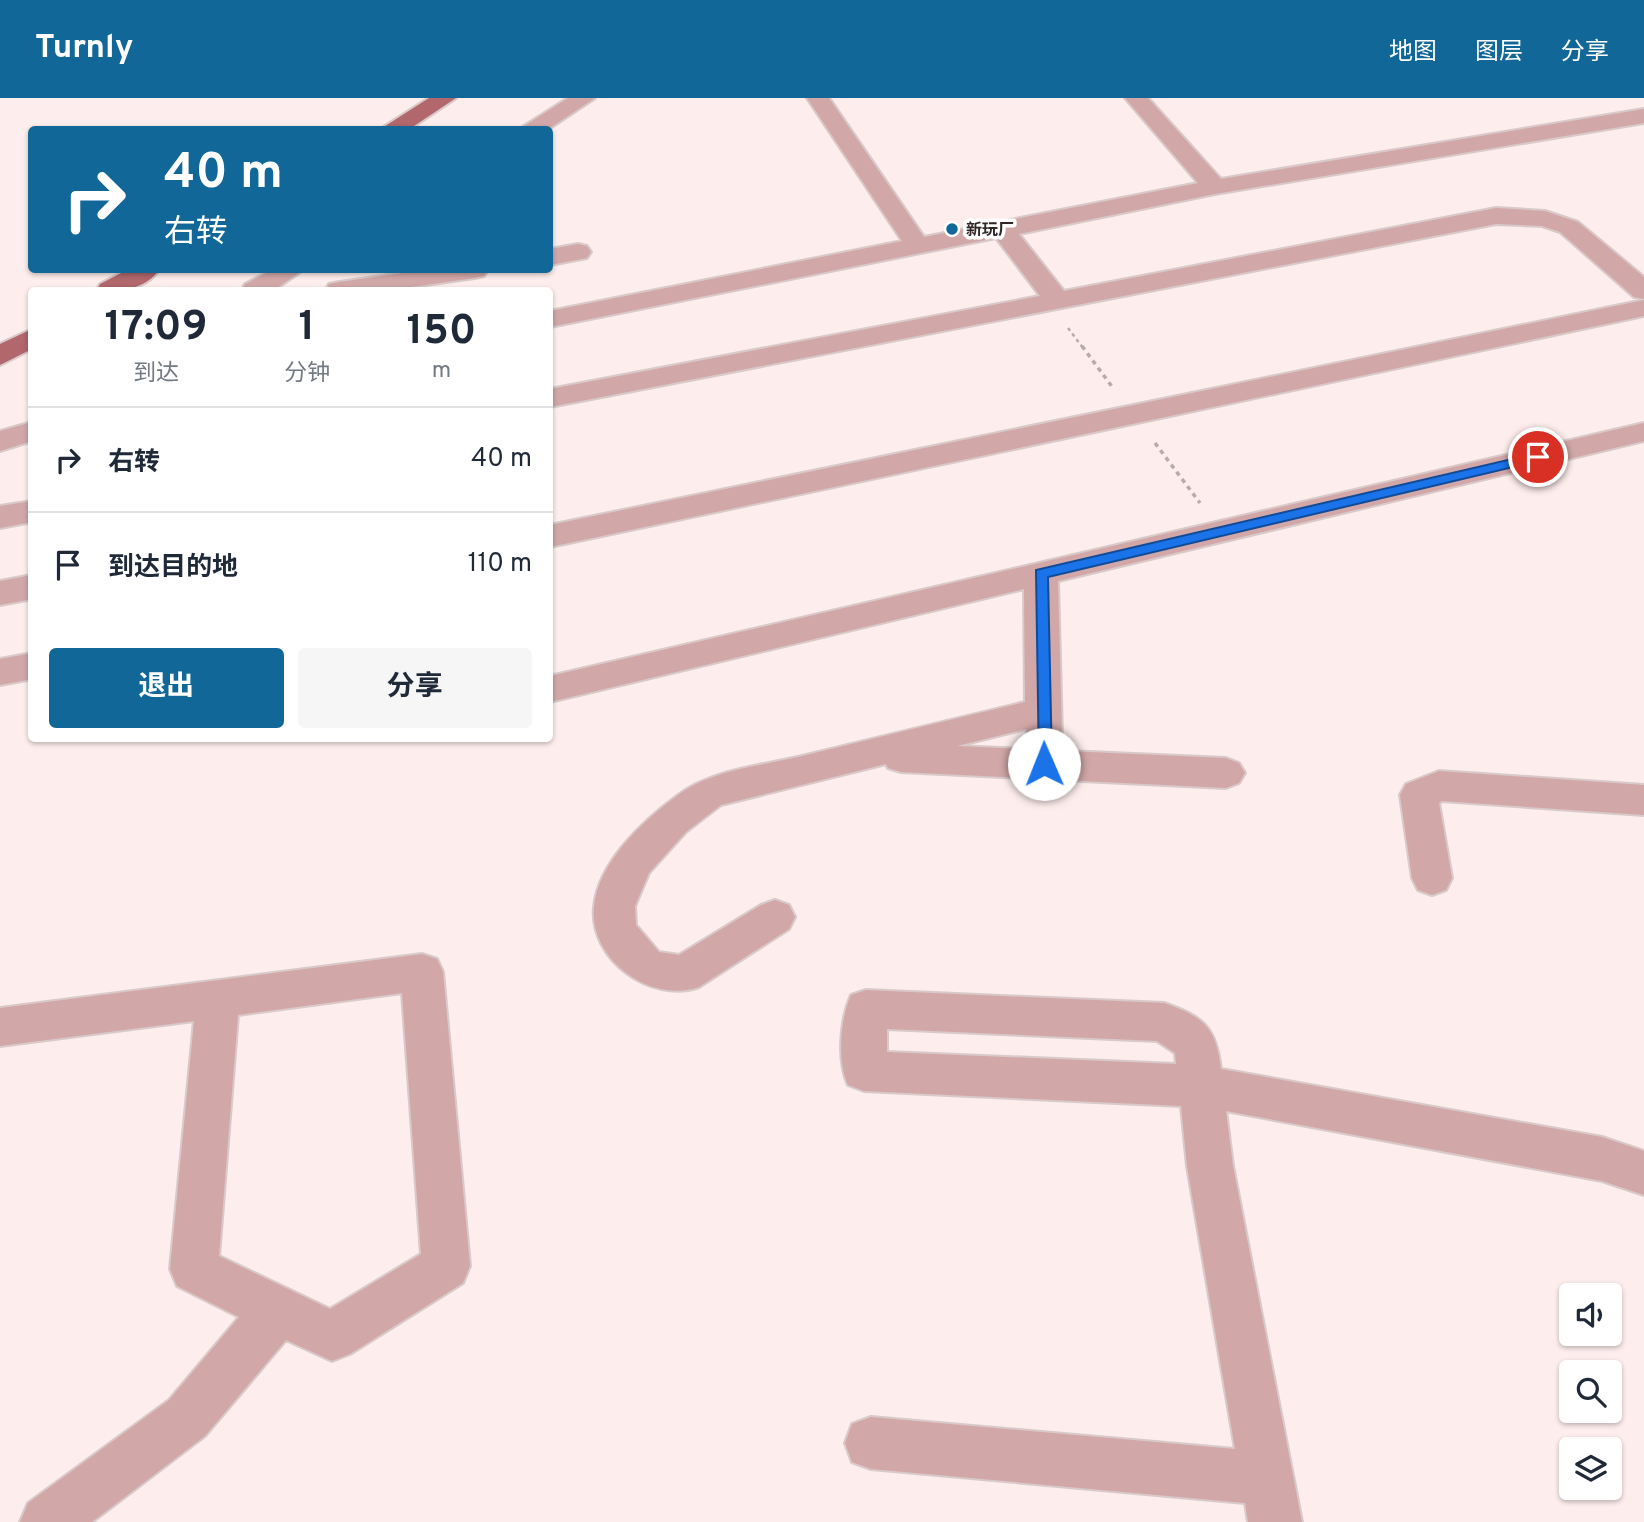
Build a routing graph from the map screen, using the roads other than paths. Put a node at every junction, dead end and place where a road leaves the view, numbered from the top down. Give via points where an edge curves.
1 (446, 98) edge
2 (584, 98) edge
3 (818, 98) edge
4 (1136, 98) edge
5 (1644, 116) edge
6 (397, 126) edge
7 (536, 126) edge
8 (1214, 187) junction
9 (1002, 229) junction
10 (917, 245) junction
11 (578, 252) dead end
12 (553, 256) edge
13 (141, 273) edge
14 (285, 273) edge
15 (438, 273) edge
16 (414, 275) edge
17 (115, 287) edge
18 (260, 287) edge
19 (355, 287) edge
20 (1644, 291) edge
21 (1057, 300) junction
22 (1644, 308) edge
23 (553, 318) edge
24 (28, 339) edge
25 (0, 356) edge
26 (553, 397) edge
27 (28, 432) edge
28 (1644, 432) edge
29 (0, 441) edge
30 (28, 512) edge
31 (0, 517) edge
32 (553, 535) edge
33 (1041, 574) junction
34 (28, 588) edge
35 (0, 593) edge
36 (28, 667) edge
37 (0, 672) edge
38 (553, 688) edge
39 (1043, 711) junction
40 (858, 757) junction
41 (1044, 764) junction
42 (1226, 773) dead end
43 (1644, 800) edge
44 (1432, 878) dead end
45 (775, 917) dead end
46 (218, 999) junction
47 (0, 1027) edge
48 (1201, 1086) junction
49 (1644, 1173) edge
50 (278, 1310) junction
51 (871, 1443) dead end
52 (1271, 1500) edge
53 (47, 1522) edge

1 - 6 main road
2 - 7 street
3 - 10 street
4 - 8 street
5 - 8 street
8 - 9 street
9 - 10 street via 980,245
9 - 21 street
10 - 23 street
11 - 12 street
13 - 17 main road
14 - 18 street
15 - 16 street
16 - 19 street
20 - 21 street via 1569,227 1545,219 1507,216
21 - 26 street via 1020,296
22 - 32 street
24 - 25 main road
27 - 29 street
28 - 33 street
30 - 31 street
33 - 38 street
33 - 39 street
34 - 35 street
36 - 37 street
39 - 40 street
39 - 41 street
40 - 41 street
40 - 45 street via 709,793 681,810 628,869 612,909 621,940 645,966 684,974
41 - 42 street
43 - 44 street via 1439,786 1419,795
46 - 47 street
46 - 50 street via 194,1269
46 - 50 street via 422,972 446,1266 332,1336
48 - 48 street via 1196,1043 1164,1022 866,1009 864,1071
48 - 49 street via 1602,1158
48 - 52 street via 1210,1166
50 - 53 street via 187,1418
51 - 52 street

